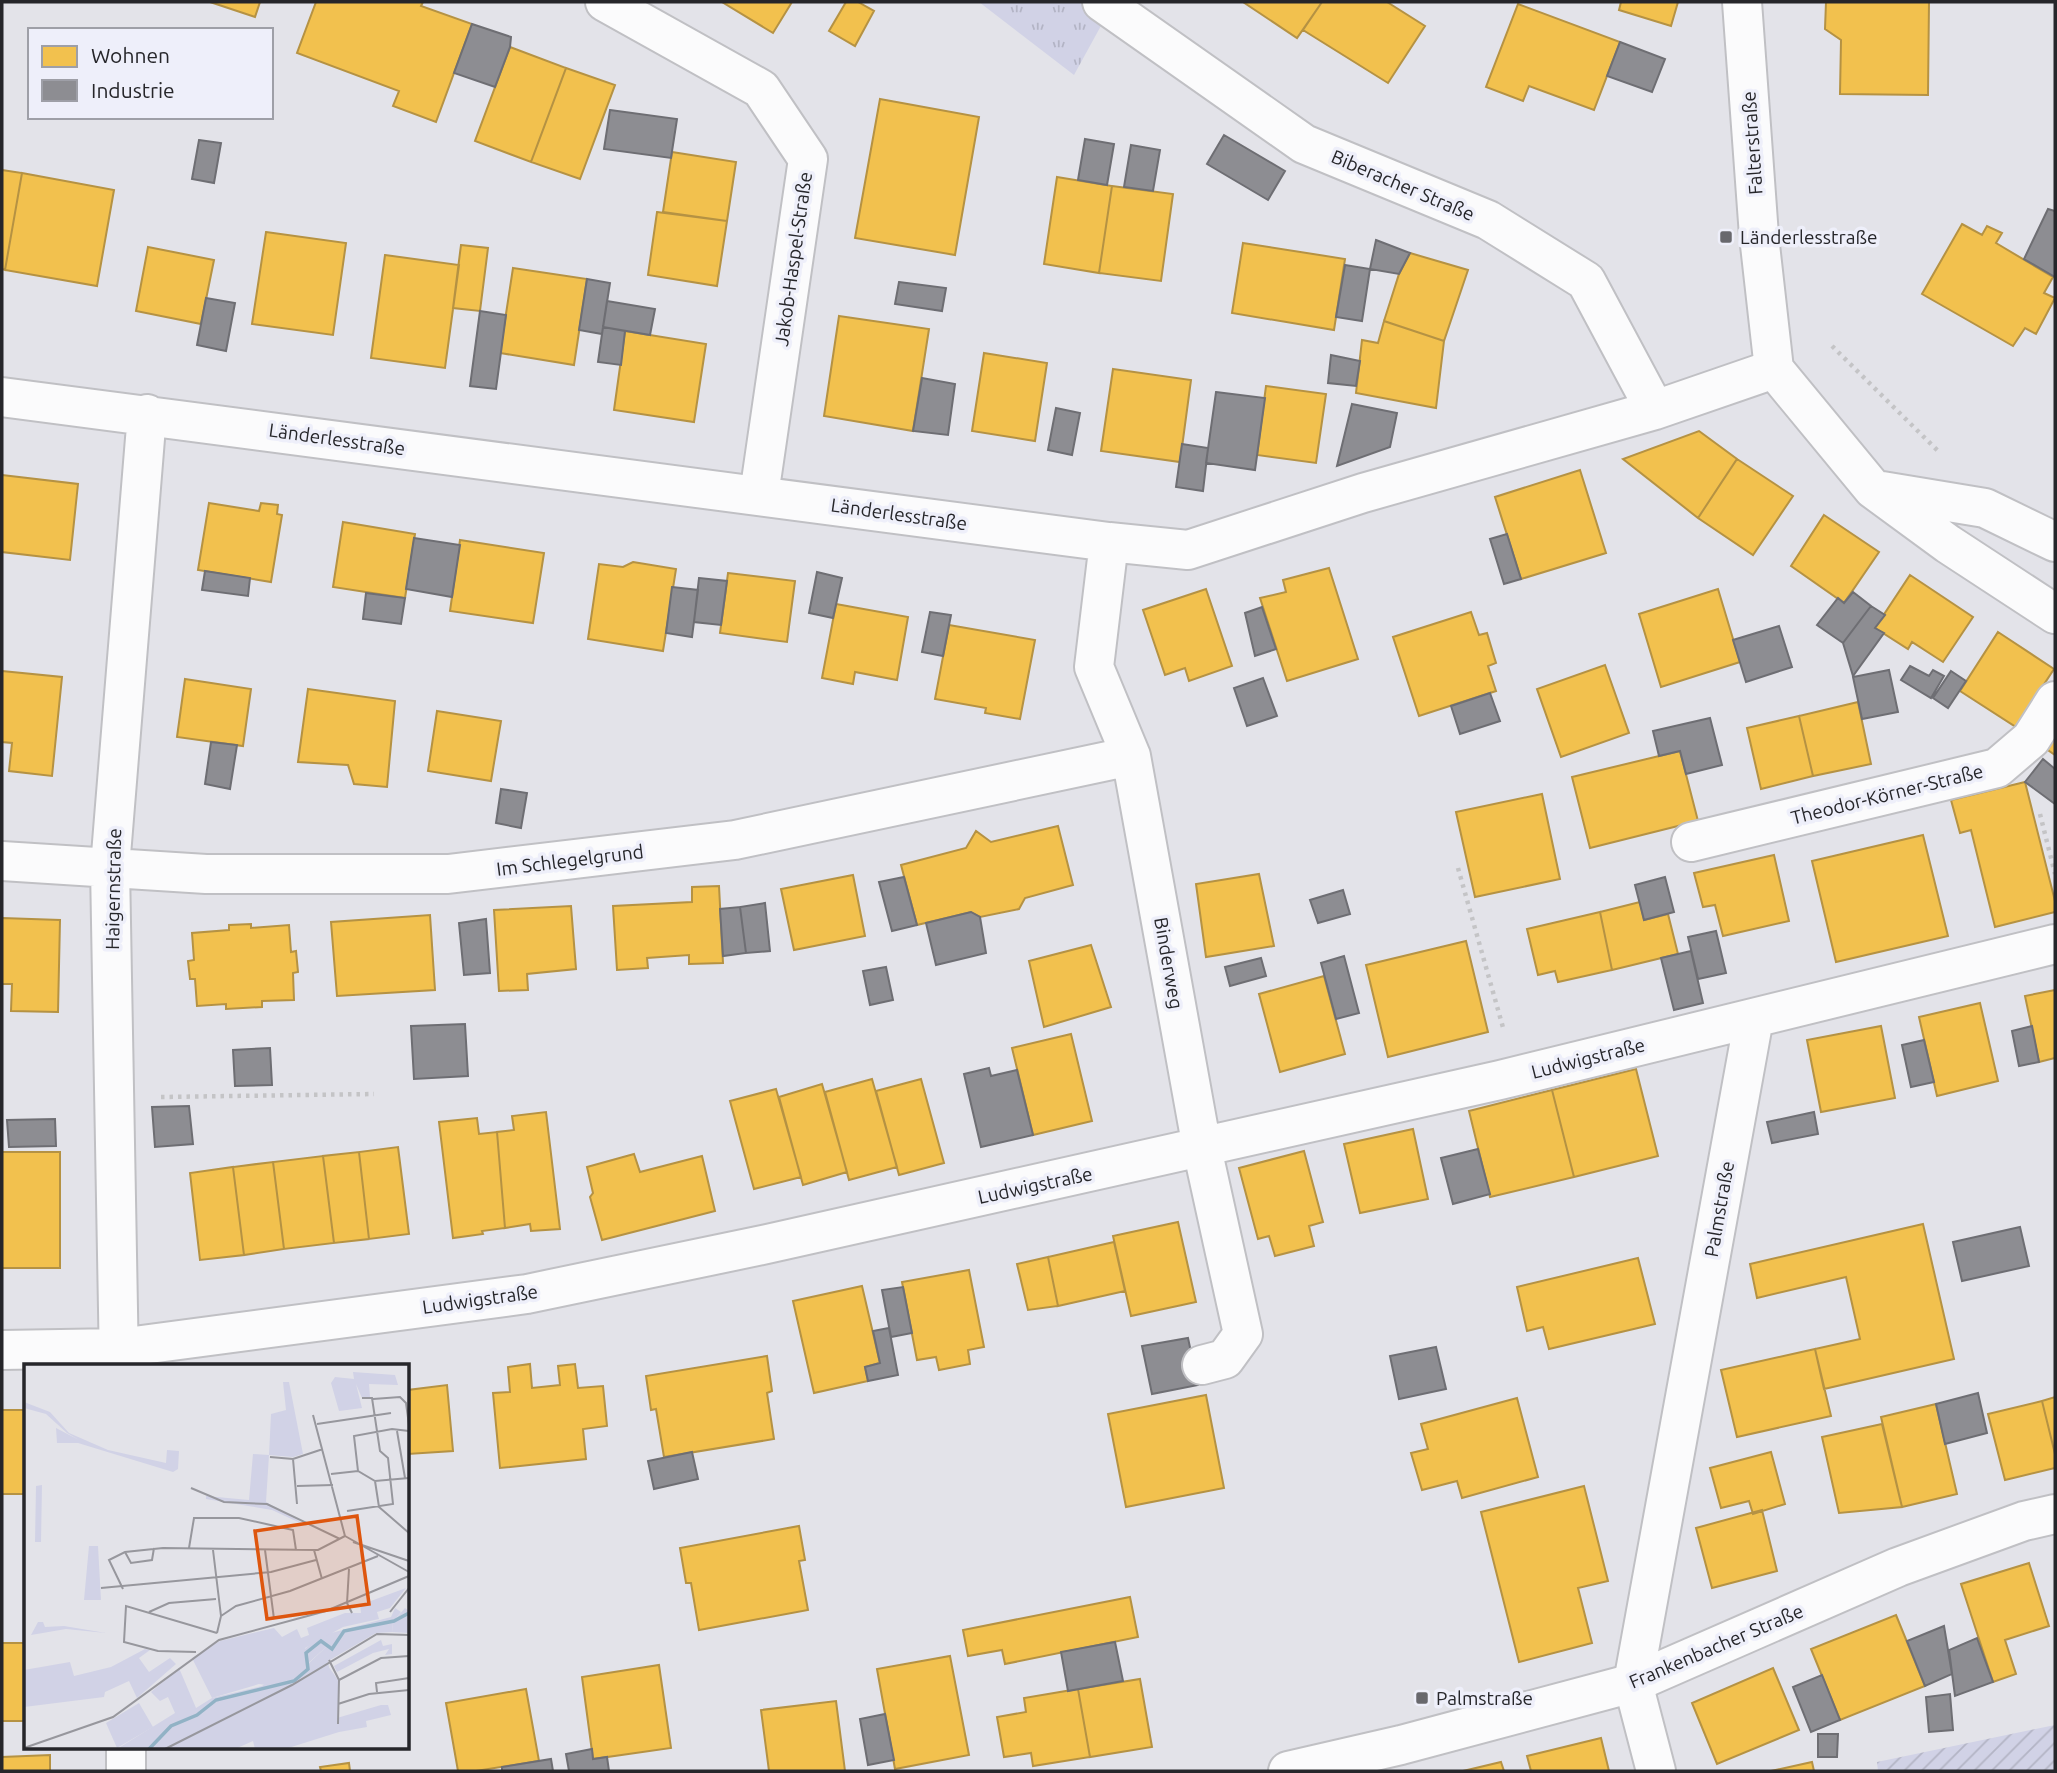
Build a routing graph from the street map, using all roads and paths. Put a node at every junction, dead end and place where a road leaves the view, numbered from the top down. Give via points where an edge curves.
1 (605, 2) edge
2 (1102, 2) edge
3 (1742, 2) edge
4 (1832, 346) dead end
5 (1774, 369) junction
6 (2, 397) edge
7 (1655, 410) junction
8 (147, 414) junction
9 (1873, 489) junction
10 (759, 495) junction
11 (1984, 508) junction
12 (2055, 541) edge
13 (1109, 542) junction
14 (2055, 614) edge
15 (2055, 701) edge
16 (1130, 756) junction
17 (2040, 814) dead end
18 (1691, 842) dead end
19 (2, 861) edge
20 (110, 867) junction
21 (1458, 868) dead end
22 (2055, 874) edge
23 (2055, 944) edge
24 (1754, 1018) junction
25 (1517, 1076) junction
26 (374, 1094) dead end
27 (115, 1098) junction
28 (1202, 1148) junction
29 (2, 1350) edge
30 (119, 1357) edge
31 (1202, 1365) dead end
32 (2055, 1514) edge
33 (1633, 1683) junction
34 (126, 1748) edge
35 (126, 1771) edge
36 (1288, 1771) edge
37 (1656, 1771) edge

1 - 10 street, Jakob-Haspel-Straße via 761,89 808,159
2 - 7 street, Biberacher Straße via 1304,144 1488,220 1586,281
3 - 5 street, Falterstraße
4 - 11 path via 1959,472
5 - 7 street, Länderlesstraße
5 - 9 street
6 - 8 street, Länderlesstraße
7 - 13 street, Länderlesstraße via 1363,493 1188,550
8 - 10 street, Länderlesstraße
8 - 20 street, Haigernstraße
9 - 11 street
9 - 14 street
10 - 13 street, Länderlesstraße
11 - 12 street
13 - 16 street, Binderweg via 1094,667
15 - 18 street, Theodor-Körner-Straße via 2031,740 1997,768
16 - 20 street, Im Schlegelgrund via 734,840 448,874 206,874
16 - 28 street, Binderweg
17 - 22 path
19 - 20 street, Im Schlegelgrund
20 - 27 street, Haigernstraße
21 - 25 path
23 - 24 street, Ludwigstraße
24 - 25 street, Ludwigstraße
24 - 33 street, Palmstraße
25 - 28 street, Ludwigstraße
26 - 27 path
27 - 30 street, Haigernstraße
28 - 30 street, Ludwigstraße via 527,1294
28 - 31 street, Binderweg via 1243,1334 1225,1359
29 - 30 street, Ludwigstraße
32 - 33 street, Frankenbacher Straße via 1898,1567
33 - 36 street, Frankenbacher Straße
33 - 37 street, Palmstraße
34 - 35 street

